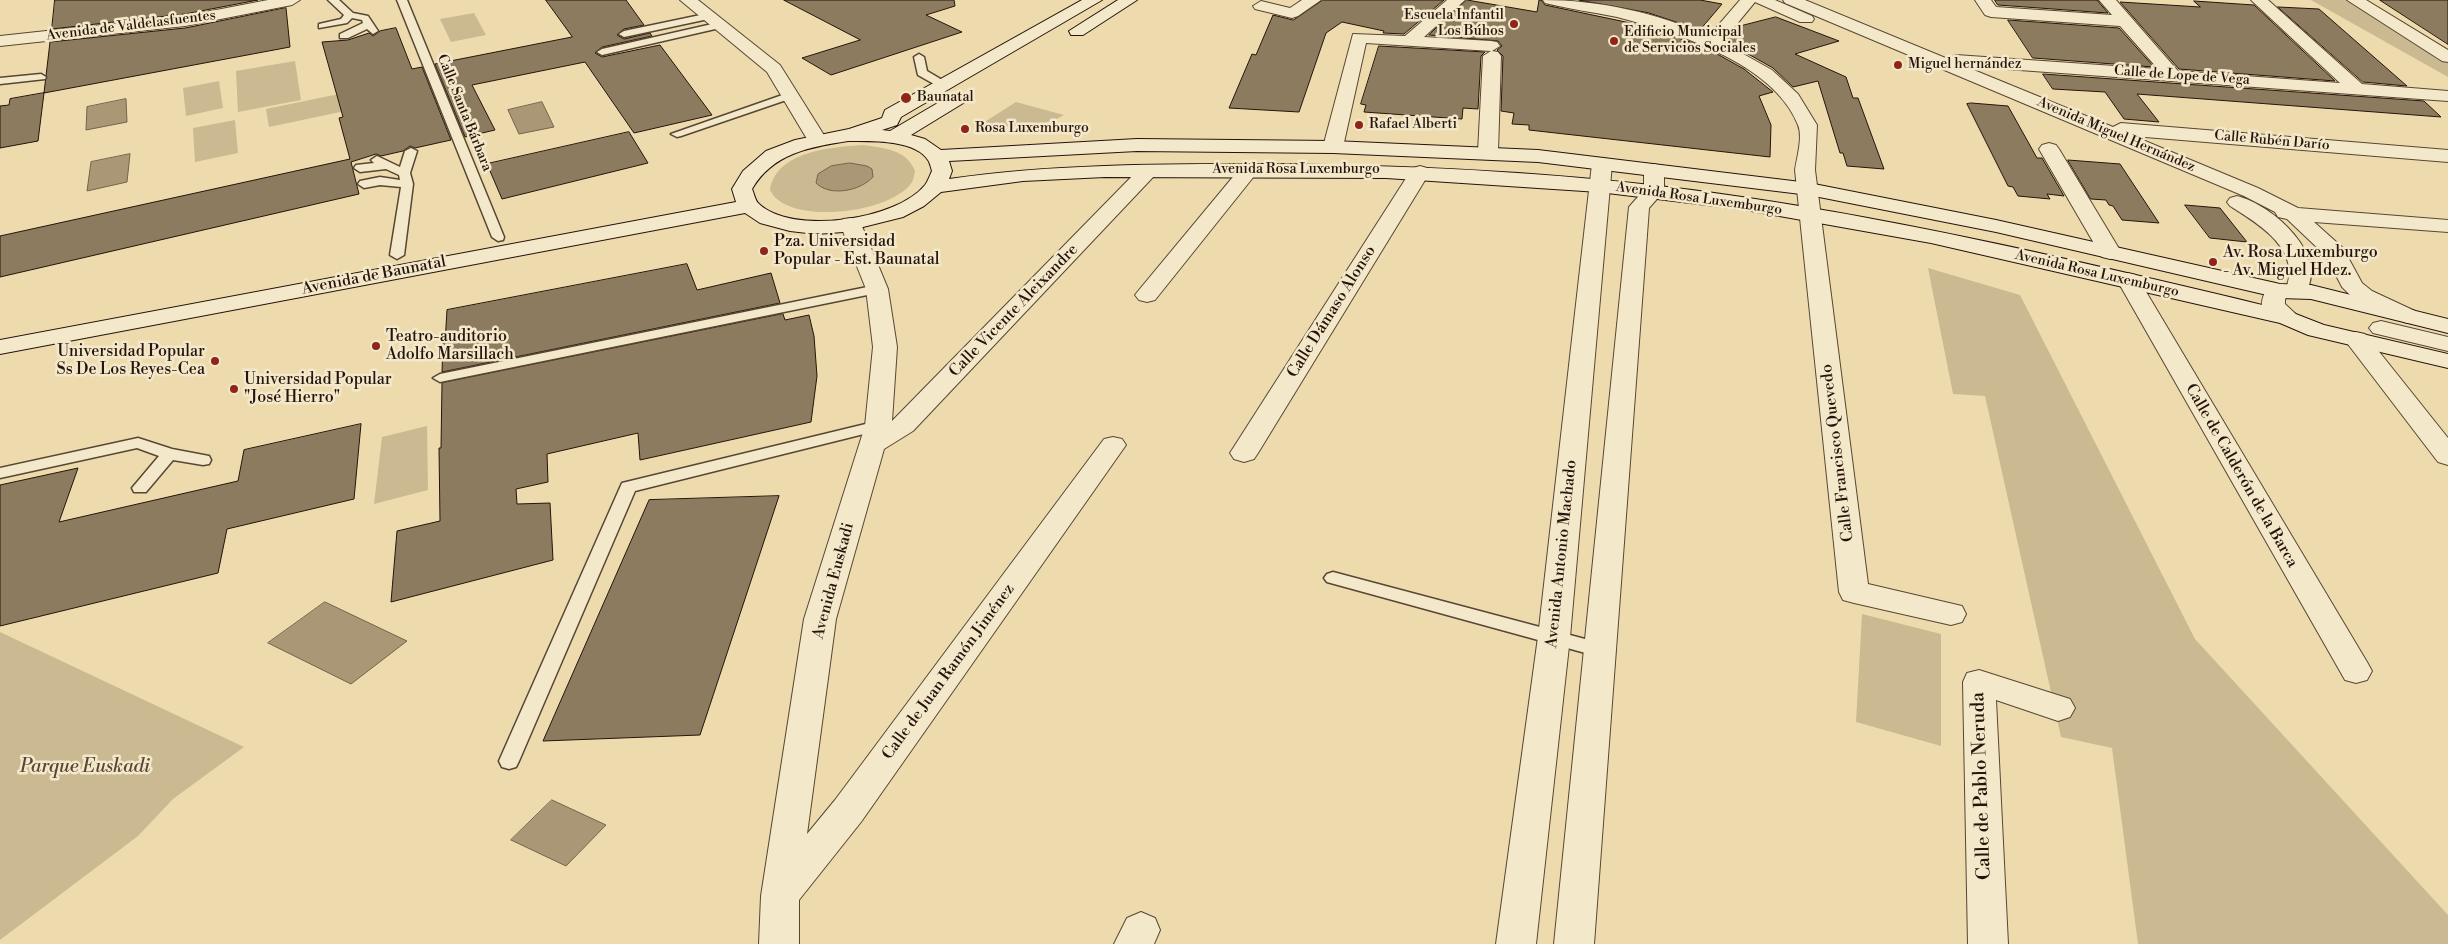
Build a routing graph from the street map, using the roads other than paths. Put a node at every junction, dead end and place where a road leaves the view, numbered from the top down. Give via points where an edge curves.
1 (292, 0) edge
2 (333, 0) edge
3 (402, 0) edge
4 (688, 0) edge
5 (1094, 0) edge
6 (1129, 0) edge
7 (1313, 0) edge
8 (1457, 0) edge
9 (1551, 0) edge
10 (1749, 0) edge
11 (1762, 0) edge
12 (1791, 0) edge
13 (1983, 0) edge
14 (2107, 0) edge
15 (2259, 0) edge
16 (2355, 0) edge
17 (1602, 4) edge
18 (1261, 6) dead end
19 (347, 18) junction
20 (716, 21) junction
21 (2124, 21) junction
22 (323, 30) dead end
23 (624, 34) dead end
24 (344, 36) dead end
25 (1062, 39) dead end
26 (1410, 40) junction
27 (4, 42) edge
28 (1712, 43) junction
29 (602, 52) dead end
30 (919, 57) dead end
31 (2448, 57) edge
32 (1925, 62) junction
33 (2173, 76) junction
34 (0, 82) edge
35 (41, 82) joint
36 (945, 86) junction
37 (2357, 89) junction
38 (2444, 89) edge
39 (972, 91) dead end
40 (791, 95) junction
41 (2095, 127) junction
42 (677, 134) dead end
43 (848, 135) junction
44 (894, 137) junction
45 (817, 140) junction
46 (1333, 147) junction
47 (2049, 149) dead end
48 (411, 151) dead end
49 (1488, 152) junction
50 (936, 156) junction
51 (2448, 156) edge
52 (377, 160) dead end
53 (389, 165) junction
54 (360, 168) dead end
55 (1249, 170) junction
56 (1148, 171) junction
57 (1420, 172) junction
58 (1600, 175) junction
59 (406, 178) junction
60 (1654, 180) junction
61 (364, 184) dead end
62 (935, 187) junction
63 (746, 198) junction
64 (1810, 202) junction
65 (2292, 213) junction
66 (2258, 214) junction
67 (1596, 223) junction
68 (851, 224) junction
69 (1638, 225) junction
70 (2448, 226) edge
71 (498, 237) junction
72 (2110, 252) junction
73 (397, 256) junction
74 (2128, 280) junction
75 (877, 290) junction
76 (2288, 291) junction
77 (1147, 295) dead end
78 (2360, 305) junction
79 (2408, 317) junction
80 (2288, 318) junction
81 (2448, 326) edge
82 (0, 327) edge
83 (2370, 336) junction
84 (2448, 344) edge
85 (0, 347) edge
86 (2448, 361) edge
87 (440, 378) dead end
88 (876, 435) junction
89 (1113, 445) dead end
90 (1244, 452) dead end
91 (170, 454) junction
92 (2448, 456) edge
93 (202, 460) dead end
94 (0, 473) edge
95 (140, 488) dead end
96 (1332, 578) dead end
97 (1951, 614) dead end
98 (1554, 637) junction
99 (1600, 650) junction
100 (2356, 671) dead end
101 (2058, 708) dead end
102 (509, 761) dead end
103 (780, 896) junction
104 (773, 942) edge
105 (1516, 944) edge
106 (1574, 944) edge
107 (1988, 944) edge

1 - 27 street, Avenida de Valdelasfuentes via 185,21
2 - 19 lane
3 - 71 lane, Calle Santa Bárbara
4 - 20 street
5 - 36 street
6 - 25 street
7 - 18 street via 1292,13
8 - 26 street
9 - 17 street
10 - 28 street
11 - 32 street, Avenida Miguel Hernández
12 - 32 street, Avenida Miguel Hernández
13 - 21 street via 1991,12
14 - 21 street
15 - 37 street
16 - 31 street
17 - 28 street
19 - 22 lane via 339,29
19 - 24 lane via 365,18 372,27
20 - 23 lane
20 - 29 lane
20 - 40 street via 774,68
21 - 33 street
26 - 46 street via 1359,38
26 - 49 street via 1491,51
28 - 64 street via 1765,75 1796,102 1809,127 1805,170
30 - 36 lane via 922,73
32 - 33 street, Calle de Lope de Vega
32 - 41 street, Avenida Miguel Hernández
32 - 66 street, Avenida Miguel Hernández via 2228,197
33 - 37 street, Calle de Lope de Vega
34 - 35 lane
34 - 35 lane via 20,93
36 - 43 street via 892,114 890,121
37 - 38 street, Calle de Lope de Vega
39 - 44 street
40 - 42 lane
40 - 45 street
41 - 51 street, Calle Rubén Darío
41 - 65 street, Avenida Miguel Hernández
43 - 44 street
43 - 45 street
44 - 50 street via 920,144
45 - 63 street via 789,148 765,160 749,174
46 - 49 street, Avenida Rosa Luxemburgo
46 - 50 street, Avenida Rosa Luxemburgo via 1137,145
47 - 72 street
48 - 59 lane
49 - 58 street, Avenida Rosa Luxemburgo
50 - 62 street via 942,171
52 - 53 lane
53 - 54 lane
53 - 59 lane
55 - 56 street, Avenida Rosa Luxemburgo
55 - 57 street, Avenida Rosa Luxemburgo
55 - 77 street
56 - 62 street, Avenida Rosa Luxemburgo via 1023,175
56 - 88 street, Calle Vicente Aleixandre via 904,425
57 - 58 street, Avenida Rosa Luxemburgo
57 - 90 street, Calle Dámaso Alonso
58 - 60 street, Avenida Rosa Luxemburgo
58 - 67 street, Avenida Antonio Machado
59 - 61 lane
59 - 73 lane
60 - 64 street, Avenida Rosa Luxemburgo
60 - 69 street via 1639,207
62 - 68 street via 916,203 887,216
63 - 68 street via 764,217 788,224 818,227
63 - 71 street, Avenida de Baunatal
63 - 85 street, Avenida de Baunatal
64 - 72 street, Avenida Rosa Luxemburgo via 1996,226
64 - 74 street, Avenida Rosa Luxemburgo via 1948,240
64 - 97 street, Calle Francisco Quevedo via 1854,592
65 - 66 street
65 - 70 street
65 - 79 street, Avenida Miguel Hernández via 2334,253 2353,287 2364,296
66 - 76 street, Avenida Miguel Hernández via 2284,237 2299,257 2302,275
67 - 69 street
67 - 98 street, Avenida Antonio Machado
68 - 75 street, Avenida Euskadi
69 - 99 street
71 - 73 street, Avenida de Baunatal
72 - 76 street, Avenida Rosa Luxemburgo
73 - 82 street, Avenida de Baunatal
74 - 80 street, Avenida Rosa Luxemburgo
74 - 100 street, Calle de Calderón de la Barca
75 - 87 lane
75 - 88 street, Avenida Euskadi via 885,347
76 - 78 street, Avenida Rosa Luxemburgo via 2311,292
76 - 80 street, Avenida Miguel Hernández via 2273,297 2274,306
78 - 79 street, Avenida Rosa Luxemburgo
78 - 83 street via 2377,319
79 - 81 street, Avenida Rosa Luxemburgo
80 - 83 street, Avenida Rosa Luxemburgo via 2316,330
83 - 84 street
83 - 86 street, Avenida Rosa Luxemburgo
83 - 92 street
88 - 102 lane via 628,487
88 - 103 street, Avenida Euskadi via 820,619
89 - 103 street, Calle de Juan Ramón Jiménez via 848,811
91 - 93 lane
91 - 94 lane via 138,443
91 - 95 lane
96 - 98 lane
98 - 99 lane
98 - 105 street, Avenida Antonio Machado
99 - 106 street
101 - 107 street, Calle de Pablo Neruda via 1978,682
103 - 104 street, Avenida Euskadi

